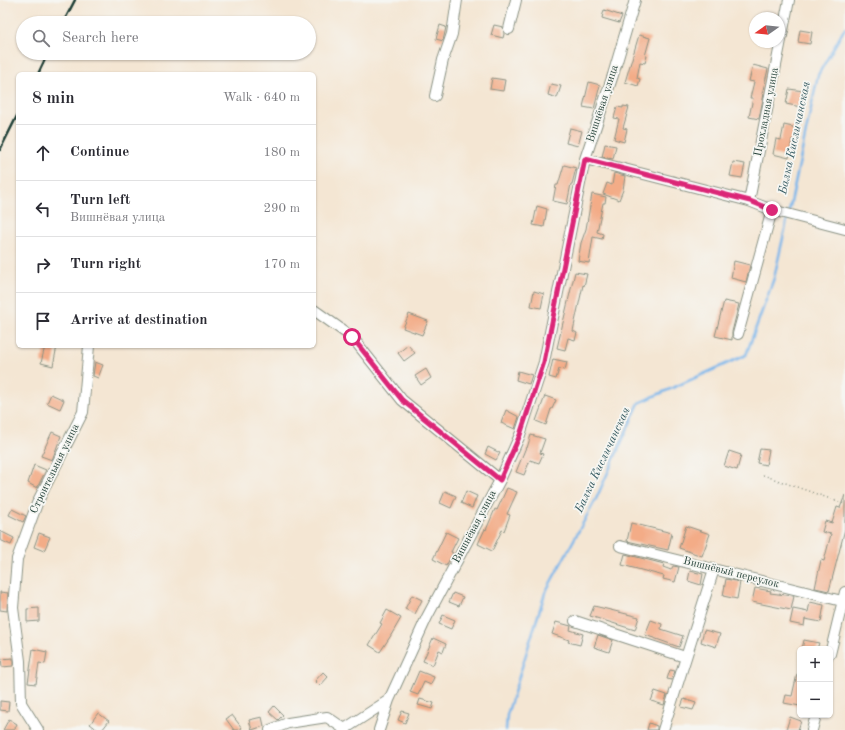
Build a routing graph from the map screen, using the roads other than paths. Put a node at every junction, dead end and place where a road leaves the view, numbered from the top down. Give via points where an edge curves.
1 (457, 0) edge
2 (516, 0) edge
3 (635, 0) edge
4 (790, 0) edge
5 (509, 29) dead end
6 (435, 96) dead end
7 (585, 159) junction
8 (750, 201) junction
9 (772, 210) junction
10 (845, 229) edge
11 (316, 311) edge
12 (738, 334) dead end
13 (89, 348) edge
14 (500, 480) junction
15 (620, 546) dead end
16 (714, 569) junction
17 (844, 597) edge
18 (575, 621) dead end
19 (832, 646) edge
20 (685, 658) junction
21 (389, 700) junction
22 (815, 718) edge
23 (38, 730) edge
24 (270, 730) edge
25 (344, 730) edge
26 (379, 730) edge
27 (663, 730) edge
28 (812, 730) edge

1 - 6 street via 452,34
2 - 5 street
3 - 7 street, Вишнёвая улица
4 - 8 street, Прохладная улица
7 - 8 street
7 - 14 street, Вишнёвая улица via 544,362 520,435
8 - 9 street
9 - 10 street
9 - 12 street
11 - 14 street via 352,337 402,400
13 - 23 street, Строительная улица via 82,412 38,501 17,559 13,608 20,661 21,703
14 - 21 street, Вишнёвая улица via 428,617
15 - 16 street, Вишнёвый переулок
16 - 17 street, Вишнёвый переулок
16 - 20 street
17 - 19 street
18 - 20 street
20 - 27 street
21 - 25 street
21 - 26 street, Вишнёвая улица
22 - 28 street
24 - 25 street via 288,723 327,717

